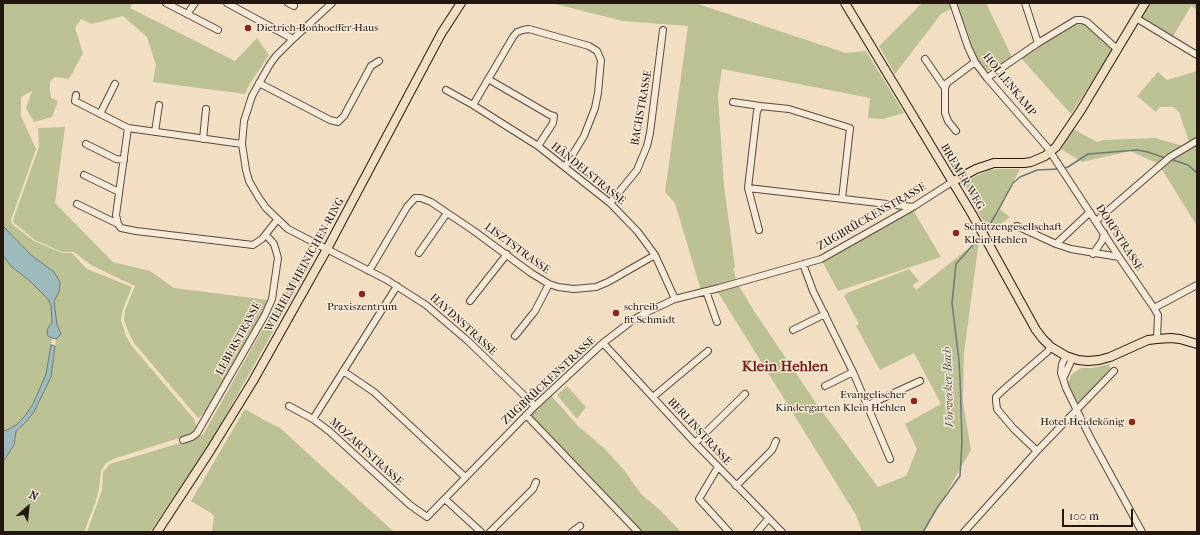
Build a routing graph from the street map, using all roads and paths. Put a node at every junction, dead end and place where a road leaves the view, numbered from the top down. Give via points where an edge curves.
1 (166, 3) edge
2 (195, 3) edge
3 (227, 3) edge
4 (332, 3) edge
5 (461, 3) edge
6 (845, 3) edge
7 (953, 3) edge
8 (1025, 3) edge
9 (1145, 3) edge
10 (187, 14) junction
11 (1136, 18) junction
12 (218, 30) dead end
13 (663, 30) dead end
14 (293, 39) junction
15 (1038, 43) junction
16 (1117, 49) junction
17 (1197, 55) edge
18 (925, 59) dead end
19 (379, 61) dead end
20 (976, 62) junction
21 (987, 78) junction
22 (488, 79) junction
23 (259, 82) junction
24 (115, 84) dead end
25 (945, 88) junction
26 (446, 90) dead end
27 (76, 95) dead end
28 (733, 102) dead end
29 (159, 104) dead end
30 (473, 105) junction
31 (760, 106) junction
32 (206, 109) dead end
33 (100, 114) junction
34 (128, 128) junction
35 (956, 131) dead end
36 (155, 132) junction
37 (204, 139) junction
38 (1197, 141) edge
39 (86, 144) dead end
40 (242, 144) junction
41 (538, 146) junction
42 (1050, 152) junction
43 (124, 160) junction
44 (565, 167) junction
45 (84, 175) dead end
46 (952, 182) junction
47 (748, 188) junction
48 (119, 192) junction
49 (842, 199) junction
50 (610, 203) junction
51 (77, 204) dead end
52 (912, 207) junction
53 (1090, 212) junction
54 (447, 213) junction
55 (278, 220) junction
56 (1096, 222) junction
57 (118, 224) junction
58 (1017, 226) dead end
59 (759, 230) dead end
60 (1104, 233) junction
61 (266, 235) junction
62 (1056, 244) junction
63 (327, 249) junction
64 (419, 253) dead end
65 (507, 254) junction
66 (1093, 254) junction
67 (655, 255) junction
68 (1119, 258) junction
69 (803, 264) junction
70 (369, 271) junction
71 (549, 284) junction
72 (1197, 284) edge
73 (396, 286) junction
74 (706, 291) junction
75 (675, 299) junction
76 (470, 301) dead end
77 (1154, 308) junction
78 (825, 314) junction
79 (717, 322) dead end
80 (793, 330) dead end
81 (515, 336) dead end
82 (1157, 339) junction
83 (603, 343) junction
84 (1197, 344) edge
85 (1051, 347) junction
86 (708, 351) dead end
87 (1069, 358) junction
88 (1114, 371) dead end
89 (343, 372) junction
90 (853, 372) junction
91 (920, 381) dead end
92 (825, 386) dead end
93 (745, 394) dead end
94 (653, 397) junction
95 (868, 405) junction
96 (289, 406) dead end
97 (535, 406) junction
98 (1076, 410) junction
99 (526, 415) junction
100 (313, 419) junction
101 (183, 440) dead end
102 (776, 441) dead end
103 (695, 443) junction
104 (1037, 451) junction
105 (890, 459) dead end
106 (718, 467) junction
107 (465, 478) junction
108 (536, 482) dead end
109 (736, 486) junction
110 (445, 499) junction
111 (427, 517) joint
112 (768, 519) junction
113 (580, 526) dead end
114 (157, 532) edge
115 (481, 532) edge
116 (490, 532) edge
117 (572, 532) edge
118 (638, 532) edge
119 (728, 532) edge
120 (757, 532) edge
121 (782, 532) edge
122 (964, 532) edge
123 (1142, 532) edge

1 - 10 street
2 - 10 street
3 - 14 street
4 - 14 street, HAYDNSTRASSE
5 - 63 main road, WILHELM-HEINICHEN-RING via 434,46
6 - 46 main road, BREMER WEG
7 - 20 street, HOLLENKAMP via 968,47
8 - 15 street
9 - 11 main road
10 - 12 street
11 - 16 main road
11 - 17 street
13 - 50 street, BACHSTRASSE via 647,146 637,170
14 - 23 street, HAYDNSTRASSE via 270,64
15 - 16 street via 1070,22 1082,20
15 - 21 street
16 - 42 main road via 1072,125
18 - 25 street
19 - 23 street via 371,66 344,116 338,122
20 - 21 street, HOLLENKAMP
20 - 25 street via 947,83
21 - 42 street, HOLLENKAMP
22 - 30 street
22 - 41 street, HÄNDELSTRASSE via 554,116 553,123
22 - 44 street via 517,32 523,30 529,29 582,44 597,51 601,60 595,108 584,136
23 - 40 street, HAYDNSTRASSE via 247,111
24 - 33 street
25 - 35 street via 945,113
26 - 30 street, HÄNDELSTRASSE
27 - 33 street via 75,101
28 - 31 street
29 - 36 street
30 - 41 street, HÄNDELSTRASSE
31 - 47 street via 757,111
31 - 49 street via 789,109 850,128
32 - 37 street
33 - 34 street
34 - 36 street
34 - 43 street
36 - 37 street
37 - 40 street
38 - 56 street via 1170,157
39 - 43 street via 116,159
40 - 55 street, HAYDNSTRASSE via 249,180 259,198
41 - 44 street, HÄNDELSTRASSE
42 - 46 main road via 1028,162 985,165
42 - 53 street, DORFSTRASSE
43 - 48 street
44 - 50 street, HÄNDELSTRASSE
45 - 48 street
46 - 52 street, ZUGBRÜCKENSTRASSE
46 - 85 main road, BREMER WEG via 1042,340
47 - 49 street
47 - 59 street
48 - 57 street via 116,215
49 - 52 street
50 - 67 street, HÄNDELSTRASSE via 638,232
51 - 57 street
52 - 69 street, ZUGBRÜCKENSTRASSE via 821,258
53 - 56 street, DORFSTRASSE
53 - 62 street
54 - 64 street
54 - 65 street, LISZTSTRASSE
54 - 70 street, LISZTSTRASSE via 431,202 415,198 407,206
55 - 61 street
55 - 63 street, HAYDNSTRASSE via 298,235
56 - 60 street, DORFSTRASSE
57 - 61 street via 126,230 246,245 253,245
58 - 62 street
60 - 66 street
60 - 68 street, DORFSTRASSE
61 - 101 street, LEBERSTRASSE via 274,244 278,258 272,300 197,433
62 - 66 street
63 - 70 street, HAYDNSTRASSE
63 - 114 main road, WILHELM-HEINICHEN-RING via 249,387
65 - 71 street, LISZTSTRASSE
65 - 76 street
66 - 68 street
67 - 71 street, LISZTSTRASSE via 608,282 596,286 568,289
67 - 75 street, HÄNDELSTRASSE
68 - 77 street, DORFSTRASSE
69 - 74 street, ZUGBRÜCKENSTRASSE
69 - 78 street
70 - 73 street, HAYDNSTRASSE
71 - 81 street via 535,310
72 - 77 street
73 - 89 street
73 - 97 street, HAYDNSTRASSE via 451,325
74 - 75 street, ZUGBRÜCKENSTRASSE
74 - 79 street
75 - 83 street, ZUGBRÜCKENSTRASSE via 645,312
77 - 82 street, DORFSTRASSE via 1158,315
78 - 80 street
78 - 90 street
82 - 84 main road via 1180,339
82 - 87 main road via 1148,340 1099,360
83 - 94 street, BERLINSTRASSE
83 - 97 street, ZUGBRÜCKENSTRASSE
85 - 87 main road, BREMER WEG
85 - 104 street via 996,397 997,410
86 - 94 street
87 - 98 street via 1063,379
88 - 98 street
89 - 100 street
89 - 107 street via 374,392
90 - 92 street
90 - 95 street
91 - 95 street
93 - 103 street
94 - 103 street, BERLINSTRASSE
95 - 105 street
96 - 100 street, MOZARTSTRASSE
97 - 99 street, ZUGBRÜCKENSTRASSE
98 - 104 street
98 - 123 street
99 - 107 street, ZUGBRÜCKENSTRASSE
99 - 118 street
100 - 111 street, MOZARTSTRASSE
102 - 109 street via 772,450
103 - 106 street, BERLINSTRASSE
104 - 122 street
106 - 109 street, BERLINSTRASSE
106 - 119 street via 699,499
107 - 110 street, ZUGBRÜCKENSTRASSE
108 - 116 street via 533,489
109 - 112 street, BERLINSTRASSE
110 - 111 street, ZUGBRÜCKENSTRASSE
110 - 115 street
112 - 120 street
112 - 121 street, BERLINSTRASSE
113 - 117 street

